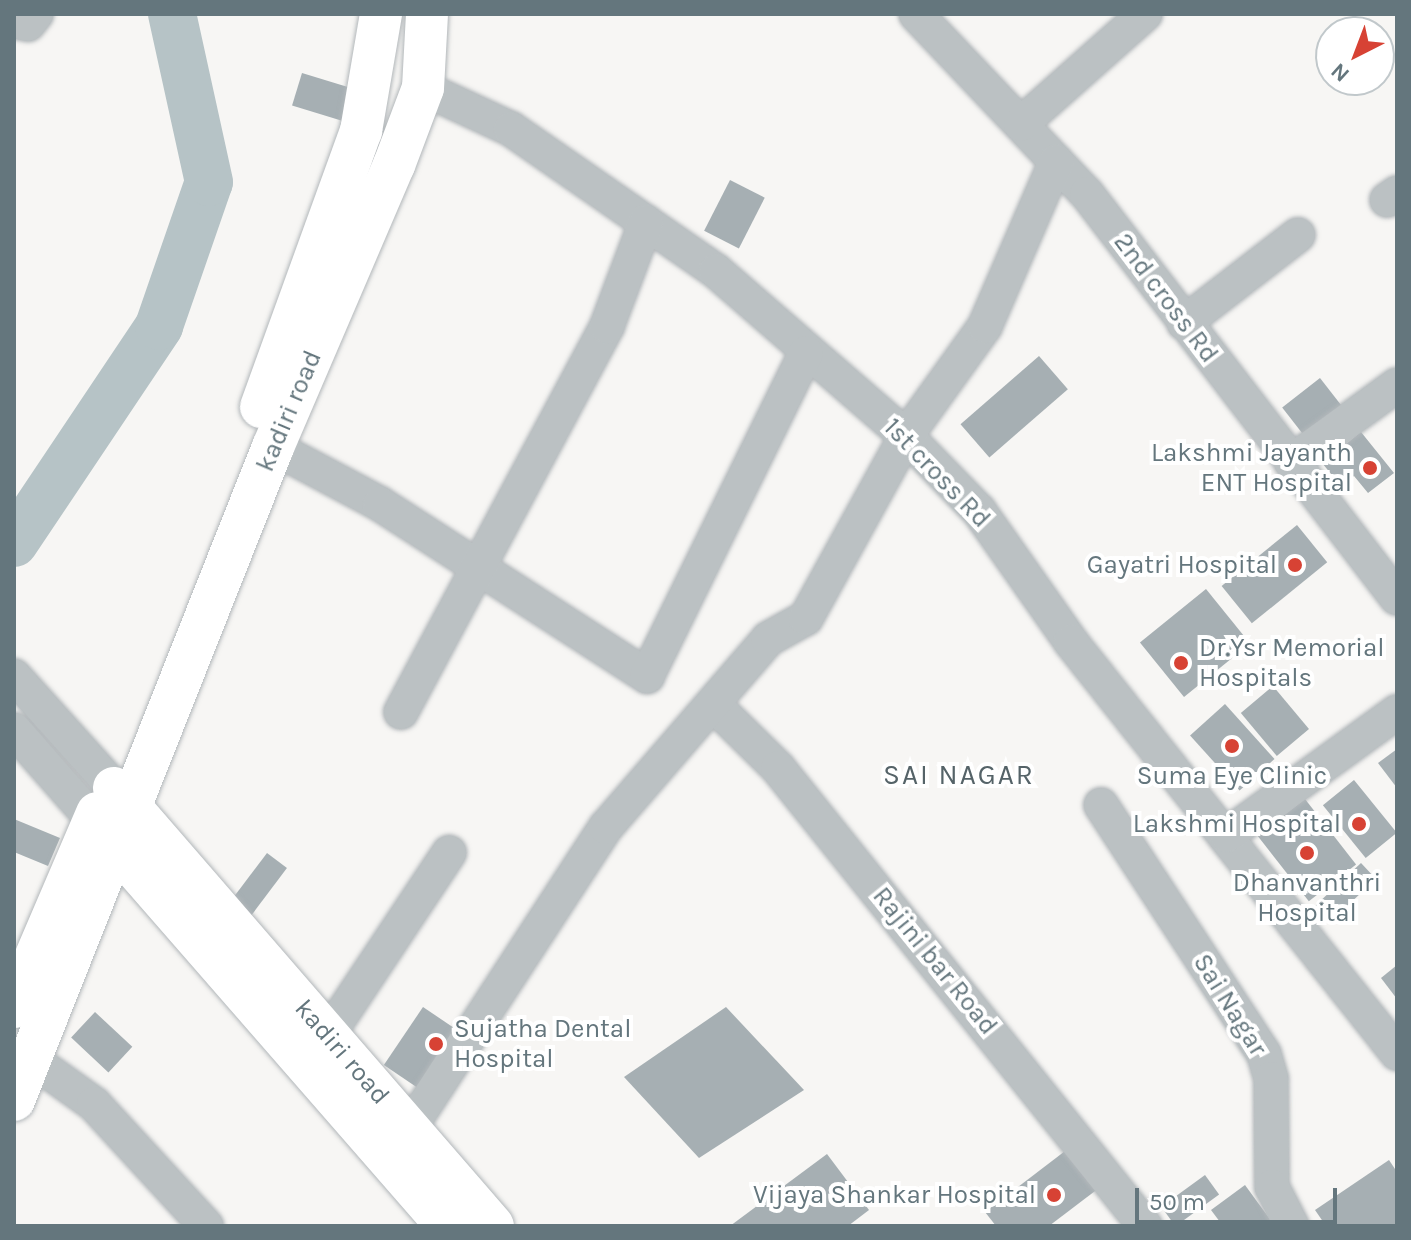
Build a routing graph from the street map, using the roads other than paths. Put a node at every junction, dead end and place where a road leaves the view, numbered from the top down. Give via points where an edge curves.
1 (36, 14) edge
2 (381, 14) edge
3 (427, 14) edge
4 (916, 14) edge
5 (1145, 14) edge
6 (14, 21) edge
7 (423, 88) junction
8 (1021, 124) junction
9 (1056, 162) junction
10 (646, 222) junction
11 (1298, 235) dead end
12 (1184, 323) junction
13 (806, 353) junction
14 (1397, 385) edge
15 (906, 436) junction
16 (273, 447) junction
17 (1291, 462) junction
18 (479, 567) junction
19 (1397, 598) edge
20 (14, 676) edge
21 (714, 705) junction
22 (401, 712) dead end
23 (1397, 712) edge
24 (14, 730) edge
25 (1101, 805) dead end
26 (112, 813) junction
27 (1227, 835) junction
28 (449, 853) dead end
29 (14, 1007) edge
30 (328, 1035) junction
31 (1397, 1053) edge
32 (31, 1059) junction
33 (14, 1100) edge
34 (409, 1129) junction
35 (206, 1226) edge
36 (447, 1226) edge
37 (493, 1226) edge
38 (1145, 1226) edge
39 (1292, 1226) edge

1 - 6 street via 28,24
2 - 26 main road, kadiri road via 371,91
3 - 7 main road, kadiri road
4 - 8 street, 2nd cross Rd
5 - 8 street
7 - 10 street, 1st cross Rd via 511,129
7 - 16 main road, kadiri road
8 - 9 street, 2nd cross Rd
9 - 12 street, 2nd cross Rd
9 - 15 street via 985,326
10 - 13 street, 1st cross Rd via 716,271
10 - 18 street via 607,326
11 - 12 street
12 - 17 street, 2nd cross Rd
13 - 15 street, 1st cross Rd
13 - 18 street via 647,676
14 - 17 street
15 - 21 street via 806,618 768,639
15 - 27 street, 1st cross Rd via 979,511 1071,642
16 - 18 street
16 - 26 main road, kadiri road
17 - 19 street, 2nd cross Rd
18 - 22 street
20 - 26 street via 64,734
21 - 34 street via 574,871
21 - 38 street, Rajini bar Road via 788,780
23 - 27 street
24 - 26 street via 41,761
25 - 39 street, Sai Nagar via 1264,1054 1271,1079 1272,1187
26 - 29 main road
26 - 30 main road, kadiri road
26 - 32 main road
26 - 36 main road, kadiri road
27 - 31 street, 1st cross Rd
28 - 30 street
30 - 34 main road, kadiri road
32 - 33 main road
32 - 35 street via 94,1104
34 - 37 main road, kadiri road

